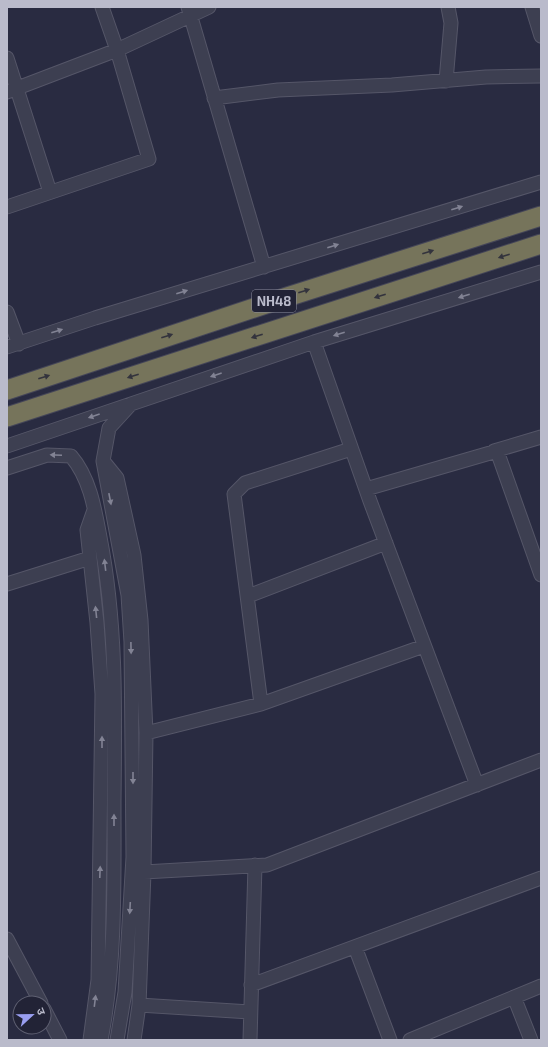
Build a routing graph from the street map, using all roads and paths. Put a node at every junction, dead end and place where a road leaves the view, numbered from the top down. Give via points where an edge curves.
1 (102, 7) edge
2 (209, 7) edge
3 (448, 7) edge
4 (532, 7) edge
5 (190, 12) edge
6 (541, 36) edge
7 (117, 50) junction
8 (7, 58) edge
9 (541, 76) edge
10 (446, 81) junction
11 (12, 91) edge
12 (214, 98) junction
13 (541, 182) edge
14 (50, 192) junction
15 (7, 207) edge
16 (541, 216) edge
17 (541, 244) edge
18 (264, 267) junction
19 (541, 272) edge
20 (7, 312) edge
21 (314, 342) junction
22 (13, 345) edge
23 (7, 390) edge
24 (131, 404) junction
25 (7, 417) edge
26 (541, 438) edge
27 (7, 446) edge
28 (351, 449) junction
29 (494, 451) junction
30 (103, 461) junction
31 (7, 468) edge
32 (366, 489) junction
33 (95, 510) junction
34 (386, 543) junction
35 (90, 558) junction
36 (538, 560) edge
37 (541, 575) edge
38 (7, 584) edge
39 (248, 596) junction
40 (424, 646) junction
41 (260, 704) junction
42 (146, 733) junction
43 (541, 761) edge
44 (477, 785) junction
45 (255, 865) junction
46 (144, 872) junction
47 (541, 878) edge
48 (7, 939) edge
49 (355, 947) junction
50 (251, 985) junction
51 (541, 986) edge
52 (37, 995) edge
53 (514, 997) junction
54 (139, 1004) junction
55 (250, 1012) junction
56 (52, 1024) edge
57 (60, 1040) edge
58 (90, 1040) edge
59 (101, 1040) edge
60 (117, 1040) edge
61 (134, 1040) edge
62 (250, 1040) edge
63 (390, 1040) edge
64 (410, 1040) edge
65 (531, 1040) edge

1 - 7 street
2 - 5 street
3 - 10 street via 451,23
4 - 6 street
5 - 7 street
5 - 12 street
7 - 11 street
7 - 14 street via 149,159
8 - 11 street
9 - 10 street
10 - 12 street via 278,90
11 - 14 street
12 - 18 street
18 -> 13 street
14 - 15 street
23 -> 16 highway, NH48
17 -> 25 highway, NH48
22 -> 18 street
19 -> 21 street
20 - 22 street
21 -> 24 street
21 - 28 street
24 -> 27 street
24 - 30 street via 109,428
26 - 29 street
28 - 32 street
28 - 39 street via 245,483 234,494
29 - 32 street
29 - 36 street via 497,450
30 - 42 street via 117,478 134,555 141,620
30 -> 60 street via 128,595 131,642 132,857 125,992
33 -> 31 street via 83,475 71,456 46,454
32 - 34 street
33 - 35 street via 87,530
59 -> 33 street via 110,972 114,877 115,679 110,604
34 - 39 street
34 - 40 street
35 - 38 street
58 -> 35 street via 98,980 102,766 100,659
36 - 37 street
39 - 41 street
40 - 41 street
40 - 44 street
41 - 42 street
42 - 46 street
43 - 44 street
44 - 45 street via 267,866
45 - 46 street
45 - 50 street
46 - 54 street
47 - 49 street
48 - 52 street
49 - 50 street
49 - 63 street
50 - 55 street
51 - 53 street
53 - 64 street
53 - 65 street
54 - 55 street
54 - 61 street
55 - 62 street
56 - 57 street

